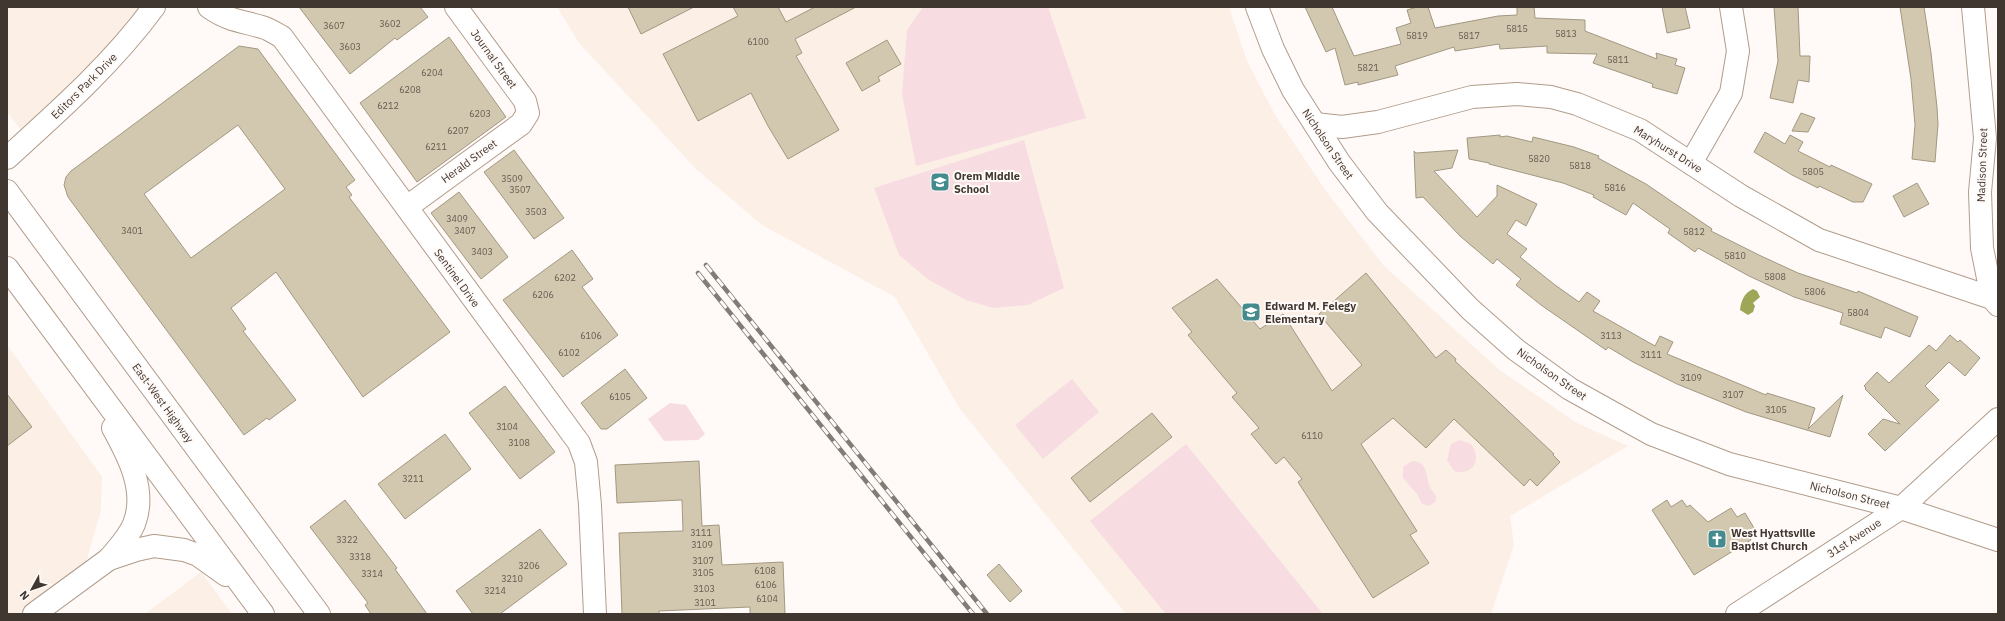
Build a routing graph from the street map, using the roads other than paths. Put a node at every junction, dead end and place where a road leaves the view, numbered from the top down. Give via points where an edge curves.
1 (154, 7) edge
2 (209, 7) edge
3 (456, 7) edge
4 (1256, 7) edge
5 (1731, 7) edge
6 (1973, 7) edge
7 (528, 113) joint
8 (1315, 124) junction
9 (7, 158) edge
10 (1691, 163) junction
11 (7, 191) edge
12 (406, 207) junction
13 (7, 268) edge
14 (1995, 301) edge
15 (76, 360) junction
16 (1998, 419) edge
17 (1901, 508) junction
18 (1998, 540) edge
19 (109, 559) junction
20 (243, 587) junction
21 (34, 614) edge
22 (263, 614) edge
23 (319, 614) edge
24 (595, 614) edge
25 (1737, 614) edge

1 - 9 street, Editors Park Drive via 132,37 75,97
2 - 12 street, Sentinel Drive via 221,15 263,27 282,37
3 - 7 street, Journal Street via 525,102
4 - 8 street, Nicholson Street via 1293,90
5 - 10 street via 1738,51 1731,93
6 - 14 street, Madison Street via 1985,138 1980,192 1982,248
7 - 12 street, Herald Street via 521,124
8 - 10 street, Maryhurst Drive via 1342,127 1378,122 1472,97 1517,94 1551,97 1577,104 1640,130
8 - 17 street, Nicholson Street via 1348,175 1377,212 1423,261 1481,319 1570,389 1652,434 1729,464
10 - 14 street, Maryhurst Drive via 1741,196 1819,240
11 - 23 street, East-West Highway
12 - 24 street, Sentinel Drive via 579,443 586,462
13 - 15 street
15 - 19 street via 123,448 136,478 139,503 134,524
15 - 20 street
16 - 17 street, 31st Avenue
17 - 18 street, Nicholson Street
17 - 25 street, 31st Avenue
19 - 20 street via 154,546 184,550 198,555
19 - 21 street
20 - 22 street

